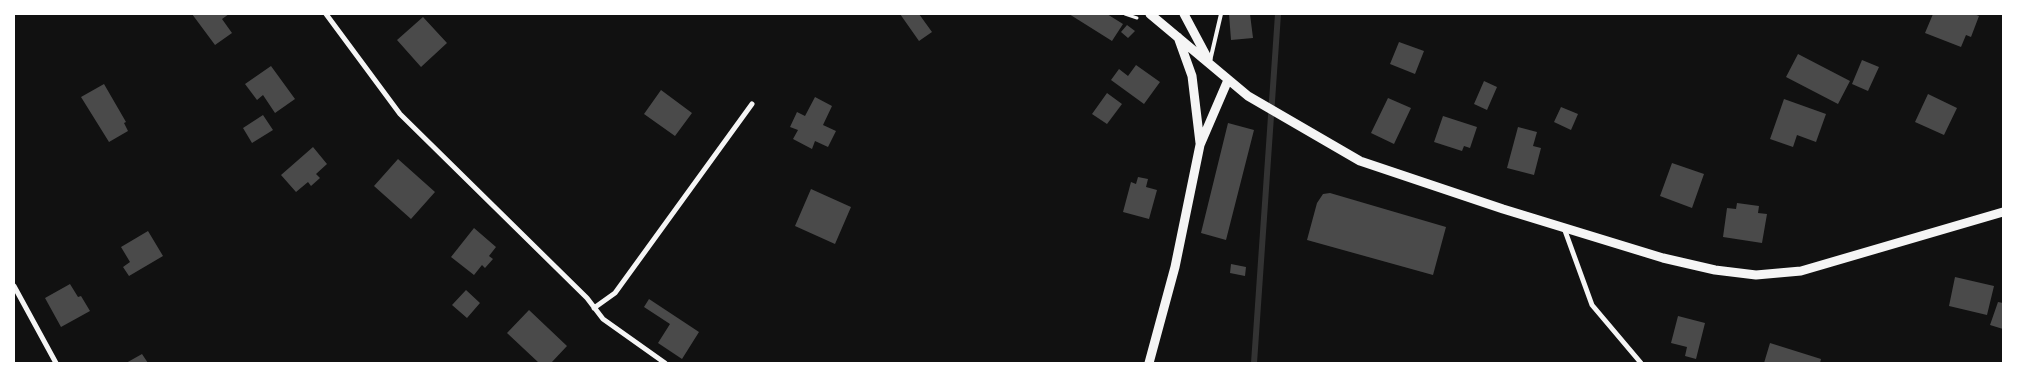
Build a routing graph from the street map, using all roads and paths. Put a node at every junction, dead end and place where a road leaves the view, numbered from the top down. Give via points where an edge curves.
1 (326, 14) edge
2 (1150, 14) edge
3 (1184, 14) edge
4 (1220, 14) edge
5 (1177, 37) junction
6 (1210, 64) junction
7 (1228, 80) junction
8 (752, 104) dead end
9 (1200, 145) junction
10 (2003, 212) edge
11 (1564, 228) junction
12 (14, 286) edge
13 (594, 308) junction
14 (56, 363) edge
15 (665, 363) edge
16 (1149, 363) edge
17 (1641, 363) edge

1 - 13 street via 400,114
2 - 5 street
3 - 6 street
4 - 6 lane
5 - 6 street
5 - 9 street via 1192,76
6 - 7 street
7 - 9 street
7 - 11 street via 1248,96 1360,161
8 - 13 street via 615,293
9 - 16 street via 1179,249
10 - 11 street via 1801,271 1756,275 1663,258
11 - 17 street via 1592,305
12 - 14 street
13 - 15 street via 603,319

